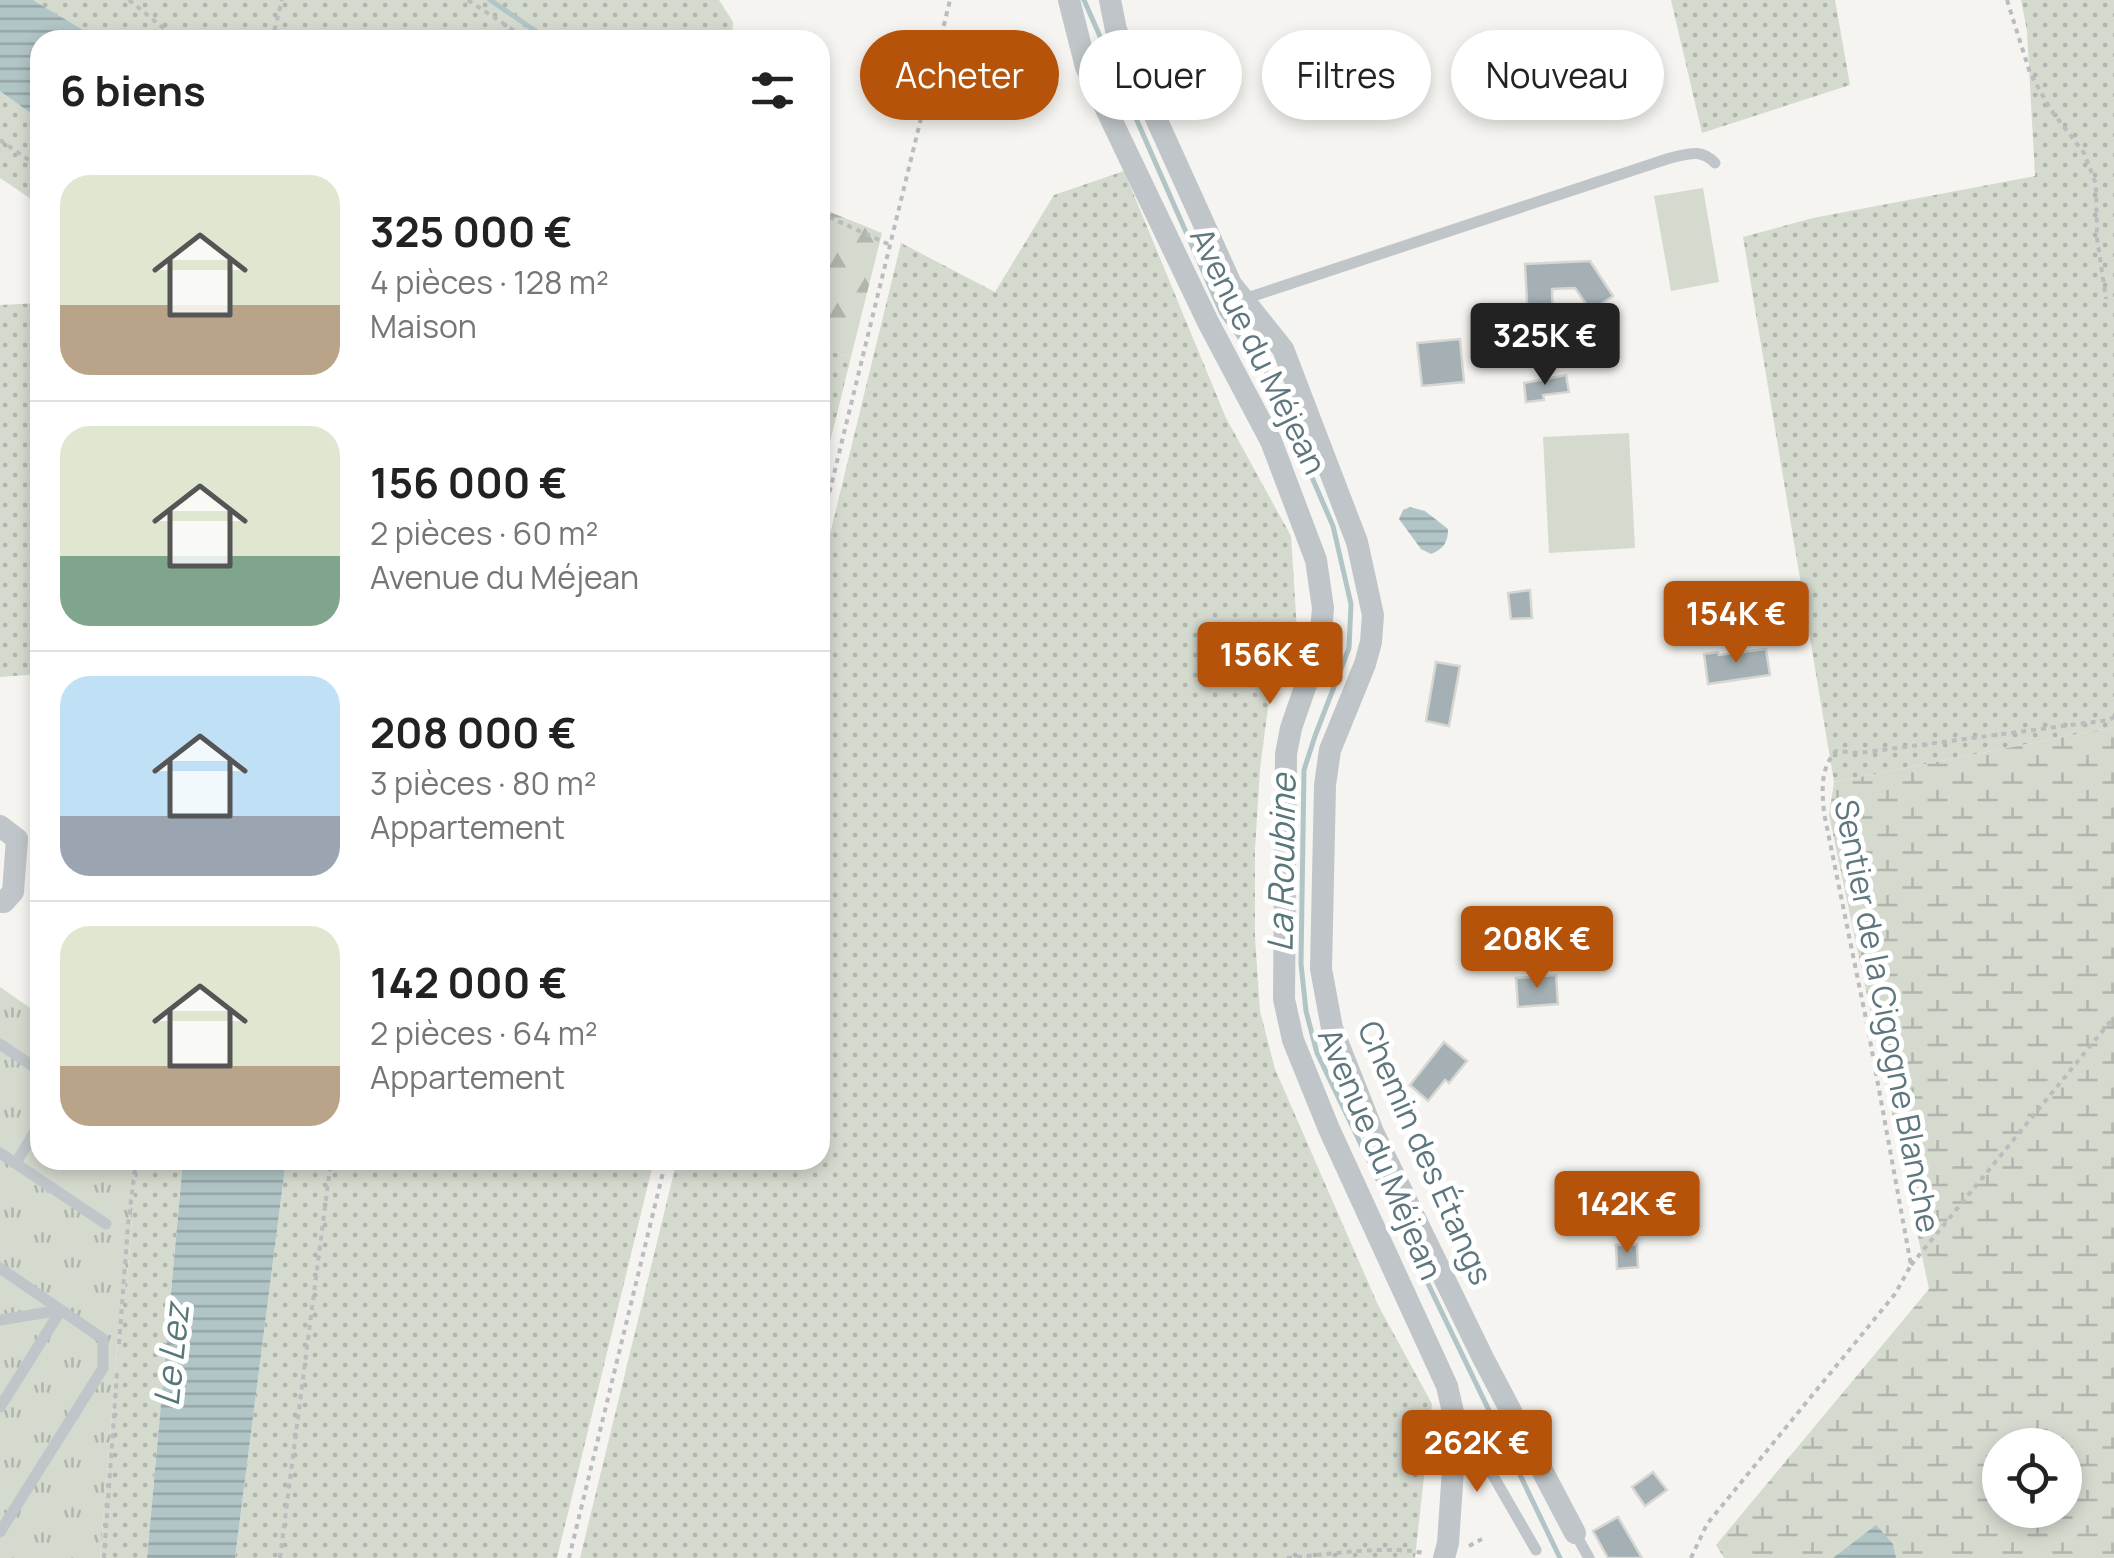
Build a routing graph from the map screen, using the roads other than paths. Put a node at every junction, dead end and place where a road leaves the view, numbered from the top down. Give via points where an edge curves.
1 (1069, 0) edge
2 (1110, 0) edge
3 (1715, 164) dead end
4 (1244, 300) junction
5 (0, 826) edge
6 (0, 902) edge
7 (0, 1044) edge
8 (30, 1064) edge
9 (30, 1140) edge
10 (0, 1153) edge
11 (16, 1163) junction
12 (106, 1224) dead end
13 (0, 1268) edge
14 (57, 1307) junction
15 (0, 1320) edge
16 (0, 1407) edge
17 (1456, 1424) junction
18 (0, 1532) edge
19 (1574, 1533) joint
20 (1536, 1550) dead end
21 (1436, 1556) edge
22 (1589, 1558) edge

1 - 17 street, Avenue du Méjean via 1086,67 1270,441 1316,560 1320,644 1286,754 1284,999 1329,1129 1447,1386
2 - 4 street, Chemin des Étangs via 1116,30
3 - 4 lane via 1695,152 1670,158
4 - 19 street, Chemin des Étangs via 1283,349 1357,542 1373,615 1365,664 1330,750 1325,785 1322,969 1332,1028 1374,1132
5 - 6 street via 17,839 12,892
7 - 8 lane
9 - 11 lane
10 - 11 lane
11 - 12 lane
13 - 14 lane
14 - 15 lane
14 - 16 lane
14 - 18 lane via 103,1339 103,1368
17 - 20 lane via 1476,1446
17 - 21 street, Avenue du Méjean via 1448,1543
19 - 22 lane

